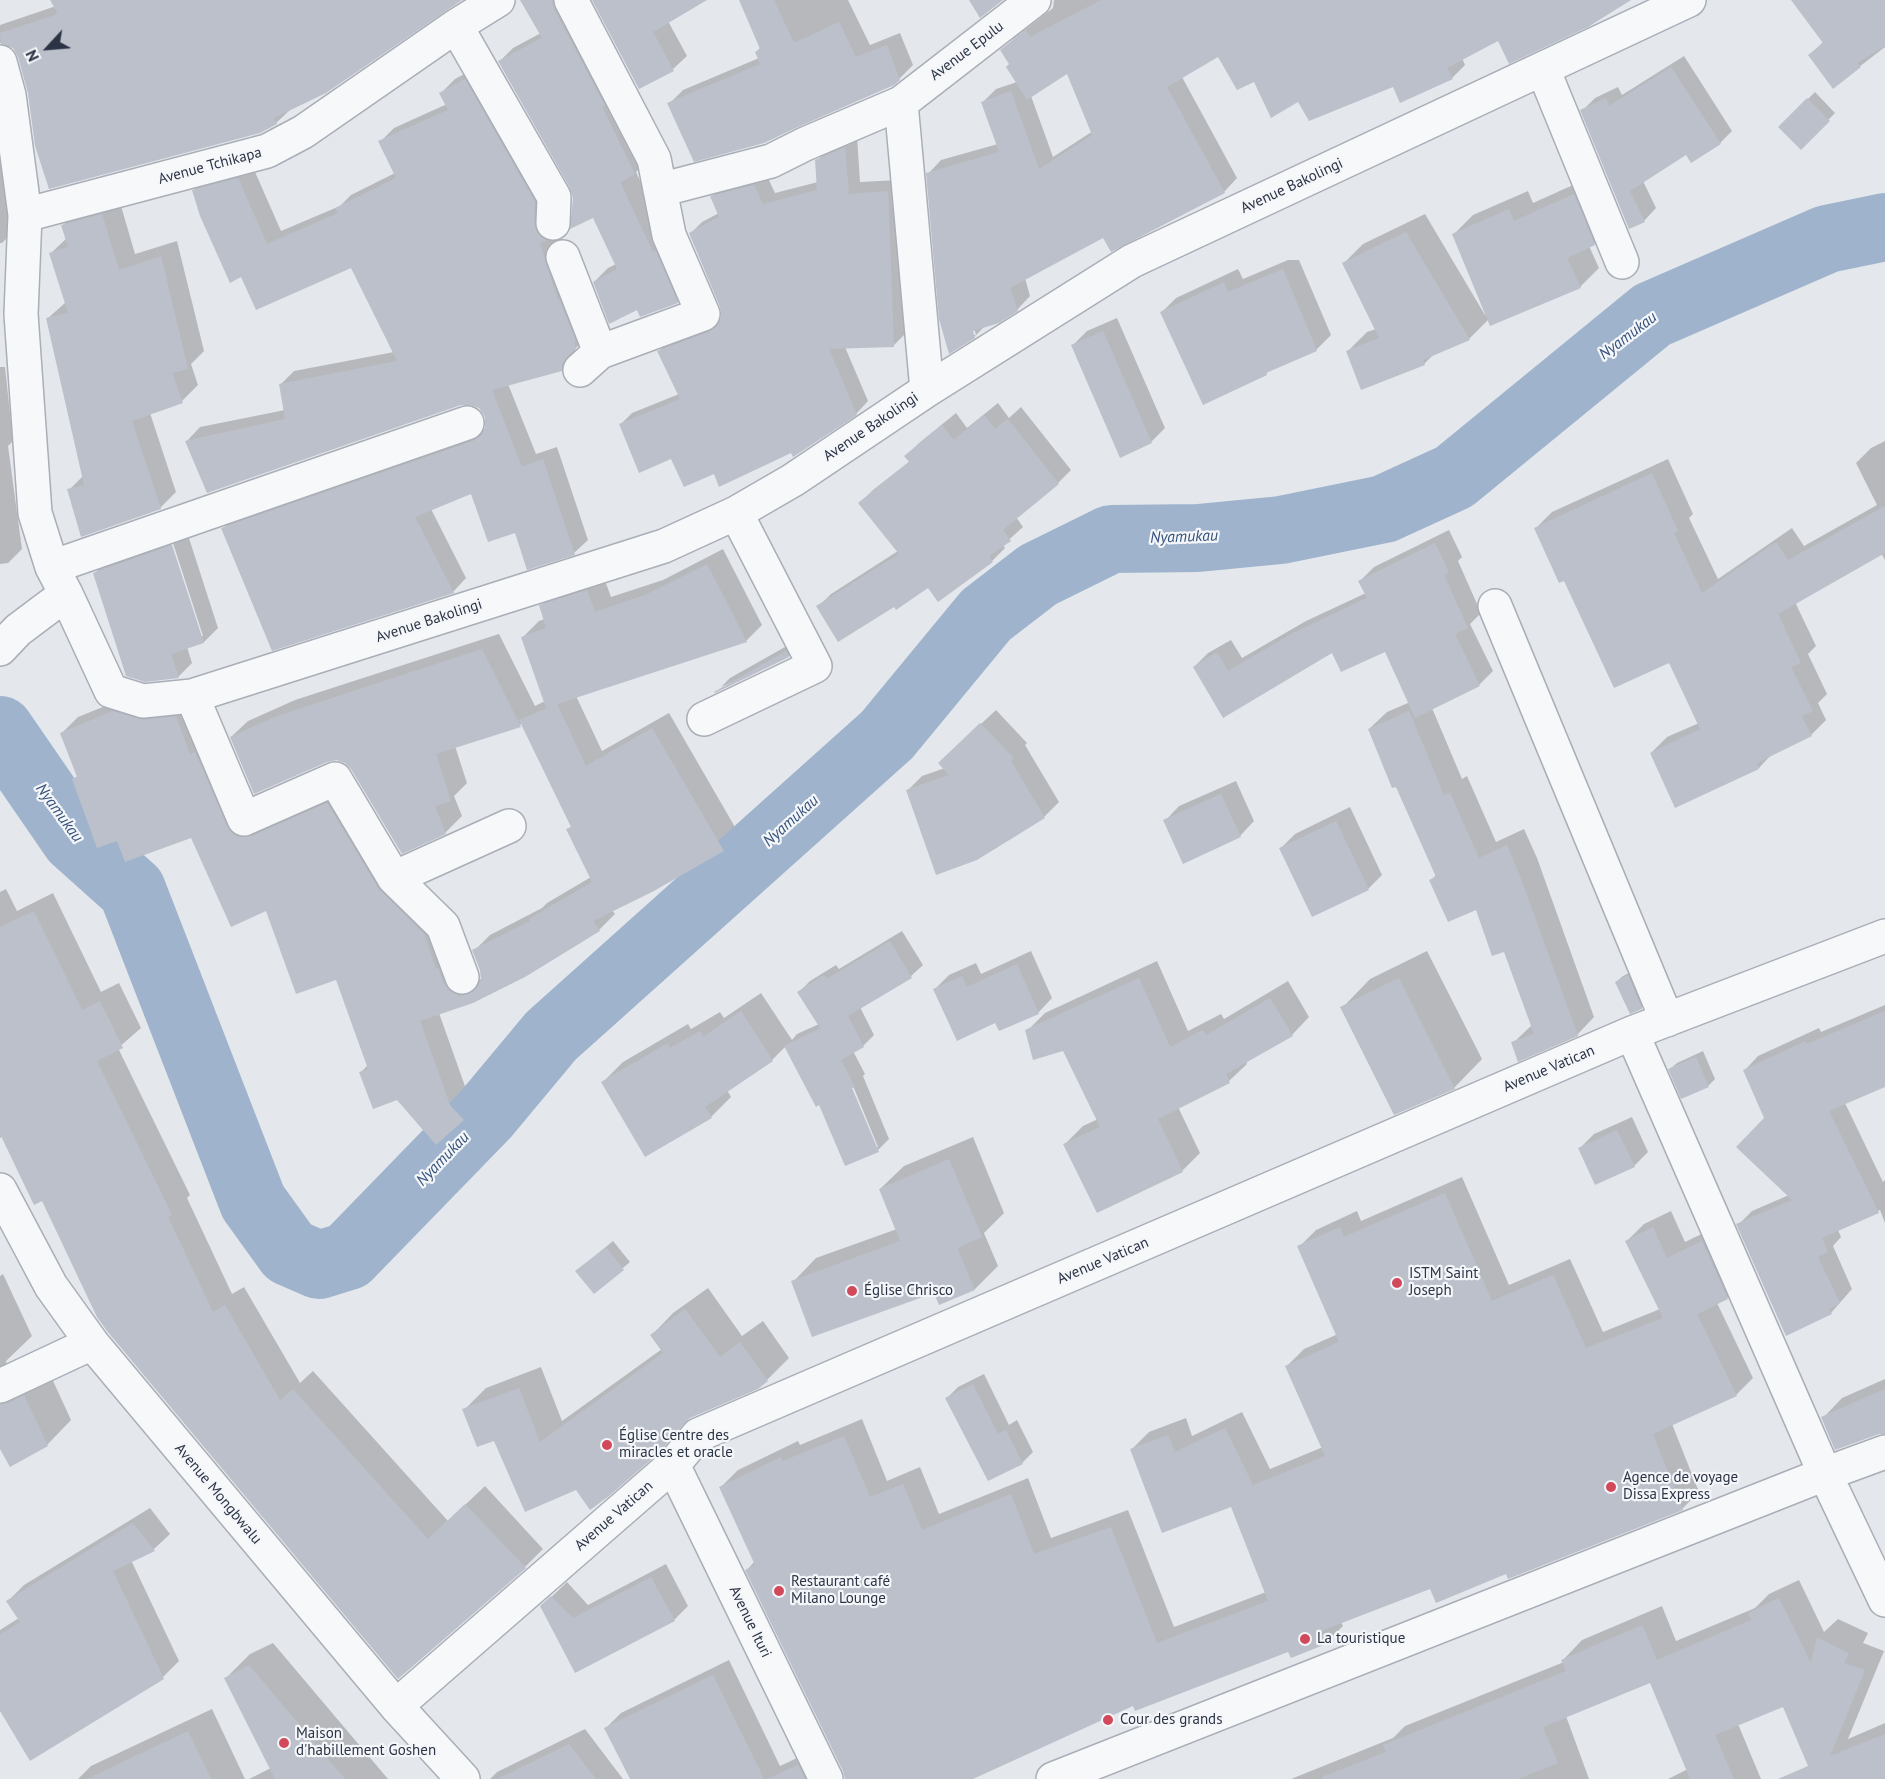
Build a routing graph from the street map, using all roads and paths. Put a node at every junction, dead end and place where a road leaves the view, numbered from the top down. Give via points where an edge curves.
1 (498, 0) edge
2 (570, 0) edge
3 (1034, 0) edge
4 (1689, 0) edge
5 (456, 26) junction
6 (0, 63) edge
7 (1543, 69) junction
8 (901, 102) junction
9 (660, 190) junction
10 (26, 215) junction
11 (553, 223) dead end
12 (563, 257) dead end
13 (1622, 262) dead end
14 (927, 390) junction
15 (467, 423) dead end
16 (736, 513) junction
17 (59, 580) junction
18 (1495, 606) dead end
19 (9, 640) edge
20 (192, 696) junction
21 (704, 719) dead end
22 (509, 826) dead end
23 (394, 878) junction
24 (1885, 936) edge
25 (462, 977) dead end
26 (1667, 1020) junction
27 (1632, 1033) junction
28 (0, 1190) edge
29 (92, 1343) junction
30 (0, 1386) edge
31 (1885, 1452) edge
32 (673, 1465) junction
33 (1825, 1474) junction
34 (1885, 1600) edge
35 (396, 1706) junction
36 (463, 1779) edge
37 (826, 1779) edge
38 (1053, 1779) edge

1 - 5 street, Avenue Tchikapa
2 - 9 street via 654,159
3 - 8 street, Avenue Epulu
4 - 7 street, Avenue Bakolingi
5 - 10 street, Avenue Tchikapa via 303,132 267,151
5 - 11 street via 554,197
6 - 10 street, Avenue Bakolingi via 9,95
7 - 13 street
7 - 14 street, Avenue Bakolingi via 1132,261
8 - 9 street, Avenue Epulu via 771,161
8 - 14 street
9 - 12 street via 669,235 703,314 590,361
10 - 17 street, Avenue Bakolingi via 21,314 35,513
14 - 16 street, Avenue Bakolingi via 793,480
15 - 17 street
16 - 20 street, Avenue Bakolingi via 663,546
16 - 21 street via 815,666
17 - 19 street
17 - 20 street, Avenue Bakolingi via 111,691 143,701
18 - 26 street
20 - 23 street via 244,819 335,779
22 - 23 street
23 - 25 street via 443,926
24 - 26 street, Avenue Vatican
26 - 27 street, Avenue Vatican
27 - 32 street, Avenue Vatican via 698,1435
27 - 33 street
28 - 29 street, Avenue Mongbwalu via 51,1286
29 - 30 street
29 - 35 street, Avenue Mongbwalu
31 - 33 street
32 - 35 street, Avenue Vatican
32 - 37 street, Avenue Ituri
33 - 34 street
33 - 38 street
35 - 36 street, Avenue Mongbwalu

